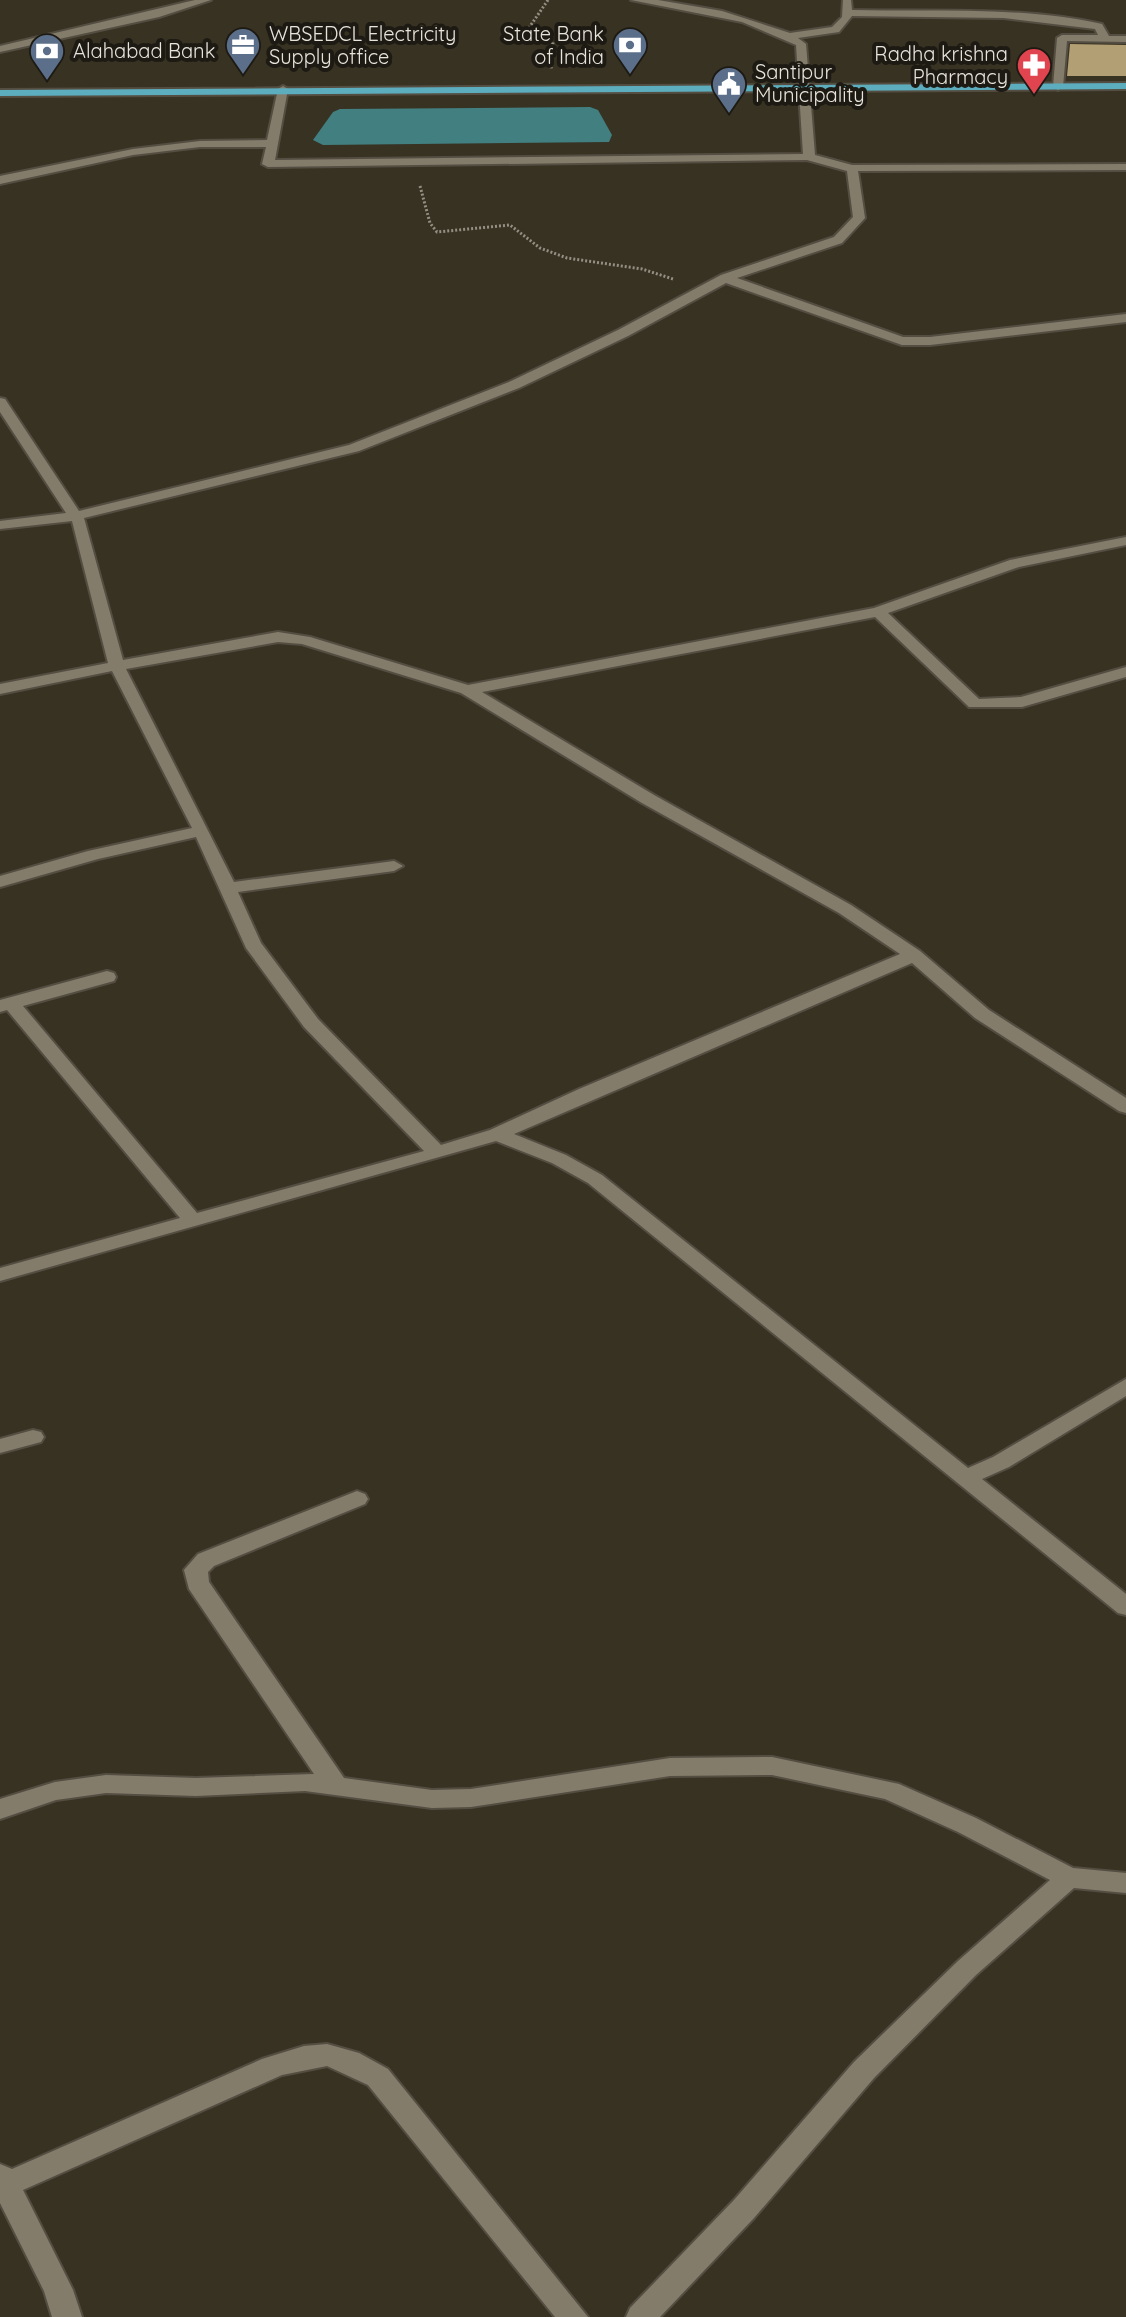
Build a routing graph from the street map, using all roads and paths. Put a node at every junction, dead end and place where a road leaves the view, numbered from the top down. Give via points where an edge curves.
1 (206, 0) edge
2 (548, 0) edge
3 (636, 0) edge
4 (847, 0) edge
5 (847, 13) junction
6 (788, 36) junction
7 (1104, 38) junction
8 (1126, 39) edge
9 (0, 49) edge
10 (1126, 86) edge
11 (549, 87) junction
12 (804, 87) junction
13 (1058, 87) junction
14 (283, 89) junction
15 (0, 93) edge
16 (272, 143) junction
17 (809, 157) junction
18 (413, 162) junction
19 (1126, 167) edge
20 (852, 168) junction
21 (0, 180) edge
22 (725, 278) junction
23 (703, 288) junction
24 (1126, 318) edge
25 (0, 402) edge
26 (75, 516) junction
27 (0, 525) edge
28 (1126, 541) edge
29 (878, 612) junction
30 (117, 666) junction
31 (1126, 672) edge
32 (0, 689) edge
33 (467, 690) junction
34 (201, 831) junction
35 (394, 866) dead end
36 (0, 882) edge
37 (228, 888) junction
38 (914, 955) junction
39 (107, 977) dead end
40 (5, 1004) edge
41 (1126, 1107) edge
42 (497, 1134) junction
43 (437, 1153) junction
44 (191, 1219) junction
45 (0, 1275) edge
46 (1126, 1386) edge
47 (33, 1437) dead end
48 (0, 1446) edge
49 (968, 1477) junction
50 (357, 1499) dead end
51 (1126, 1607) edge
52 (335, 1785) junction
53 (0, 1809) edge
54 (1069, 1878) junction
55 (1126, 1883) edge
56 (4, 2179) edge
57 (67, 2317) edge
58 (573, 2317) edge
59 (641, 2317) edge

1 - 9 street
2 - 11 path via 520,41 553,41
3 - 6 street via 726,17
4 - 5 street
5 - 6 street via 835,30
5 - 7 street via 1019,16 1098,26
6 - 12 street via 801,44
7 - 8 street
7 - 13 street via 1062,38
10 - 13 main road
11 - 12 main road
11 - 14 main road
12 - 13 main road
12 - 17 street
14 - 15 main road
14 - 16 street
16 - 18 street via 268,164
16 - 21 street via 133,152
17 - 18 street
17 - 20 street
18 - 23 path via 437,232 510,225 540,248 567,258 642,269
19 - 20 street
20 - 22 street via 859,218 838,240
22 - 23 street
22 - 24 street via 902,341
23 - 26 street via 514,385 354,448
25 - 26 street
26 - 27 street
26 - 30 street
28 - 29 street via 1015,563
29 - 31 street via 975,704 1022,702
29 - 33 street
30 - 32 street
30 - 33 street via 278,637 304,640
30 - 34 street
33 - 38 street via 845,909
34 - 36 street
34 - 37 street
35 - 37 street
37 - 43 street via 252,944 311,1023
38 - 41 street via 982,1014
38 - 42 street
39 - 40 street
40 - 44 street
42 - 43 street
42 - 49 street via 595,1179
43 - 44 street
44 - 45 street
46 - 49 street
47 - 48 street
49 - 51 street
50 - 52 street via 206,1560 196,1570 197,1583
52 - 53 street via 106,1784 55,1791
52 - 54 street via 432,1799 471,1798 670,1767 772,1766 890,1791
54 - 55 street
54 - 59 street via 967,1968 864,2070 744,2209
56 - 57 street
56 - 58 street via 313,2052 344,2057 378,2077

